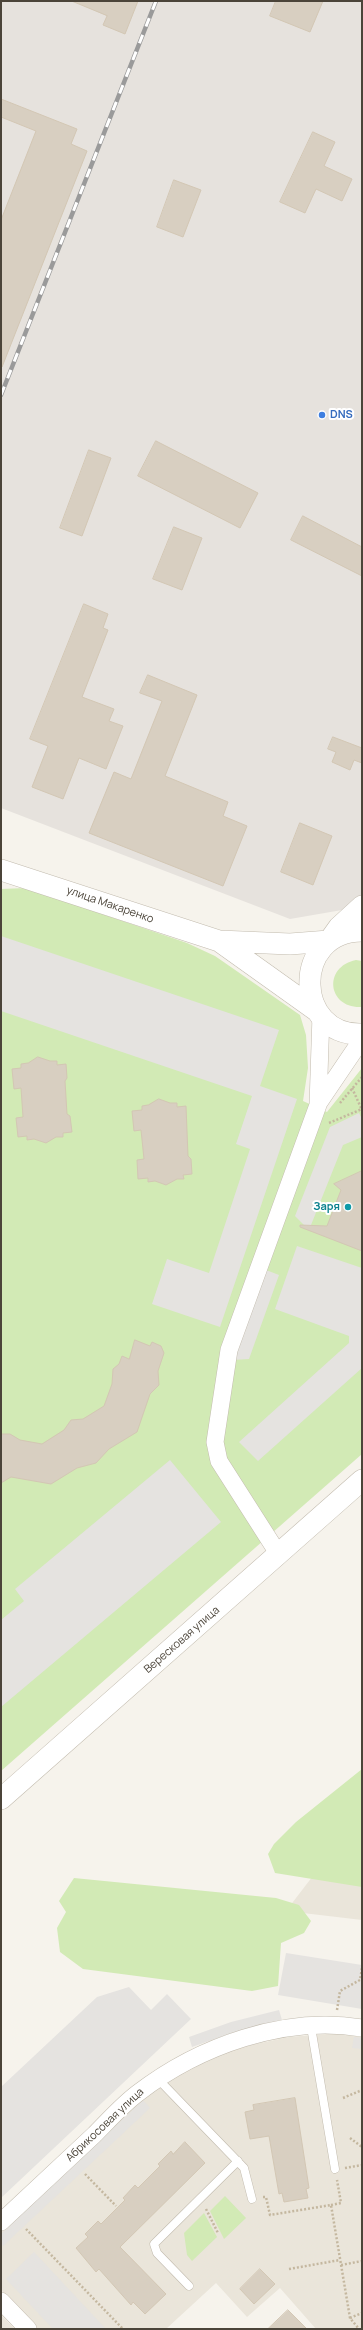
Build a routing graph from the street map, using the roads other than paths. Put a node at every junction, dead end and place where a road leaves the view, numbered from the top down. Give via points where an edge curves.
1 (1, 870) edge
2 (362, 906) edge
3 (362, 931) edge
4 (219, 941) junction
5 (329, 942) junction
6 (319, 1013) junction
7 (362, 1034) edge
8 (362, 1039) edge
9 (318, 1105) junction
10 (362, 1480) edge
11 (279, 1555) junction
12 (1, 1799) edge
13 (311, 2026) junction
14 (362, 2028) edge
15 (158, 2079) junction
16 (238, 2161) junction
17 (335, 2169) road end
18 (252, 2199) road end
19 (1, 2222) edge
20 (189, 2286) dead end
21 (1, 2301) edge
22 (28, 2329) edge

1 - 4 street, улица Макаренко
2 - 5 street via 339,927
3 - 5 street via 343,934
4 - 5 street, улица Макаренко via 290,944
4 - 6 street, улица Макаренко
5 - 6 street via 318,953 310,969 309,987
6 - 7 street, улица Макаренко via 338,1029
6 - 9 street
8 - 9 street
9 - 11 street via 228,1350 215,1442 218,1461
10 - 11 street, Вересковая улица
11 - 12 street, Вересковая улица
13 - 14 street, Абрикосовая улица via 334,2024
13 - 15 street, Абрикосовая улица via 234,2041 176,2067
13 - 17 lane
15 - 16 lane
15 - 19 street, Абрикосовая улица via 137,2094
16 - 18 lane via 244,2168
16 - 20 lane via 154,2244 157,2253
21 - 22 street

